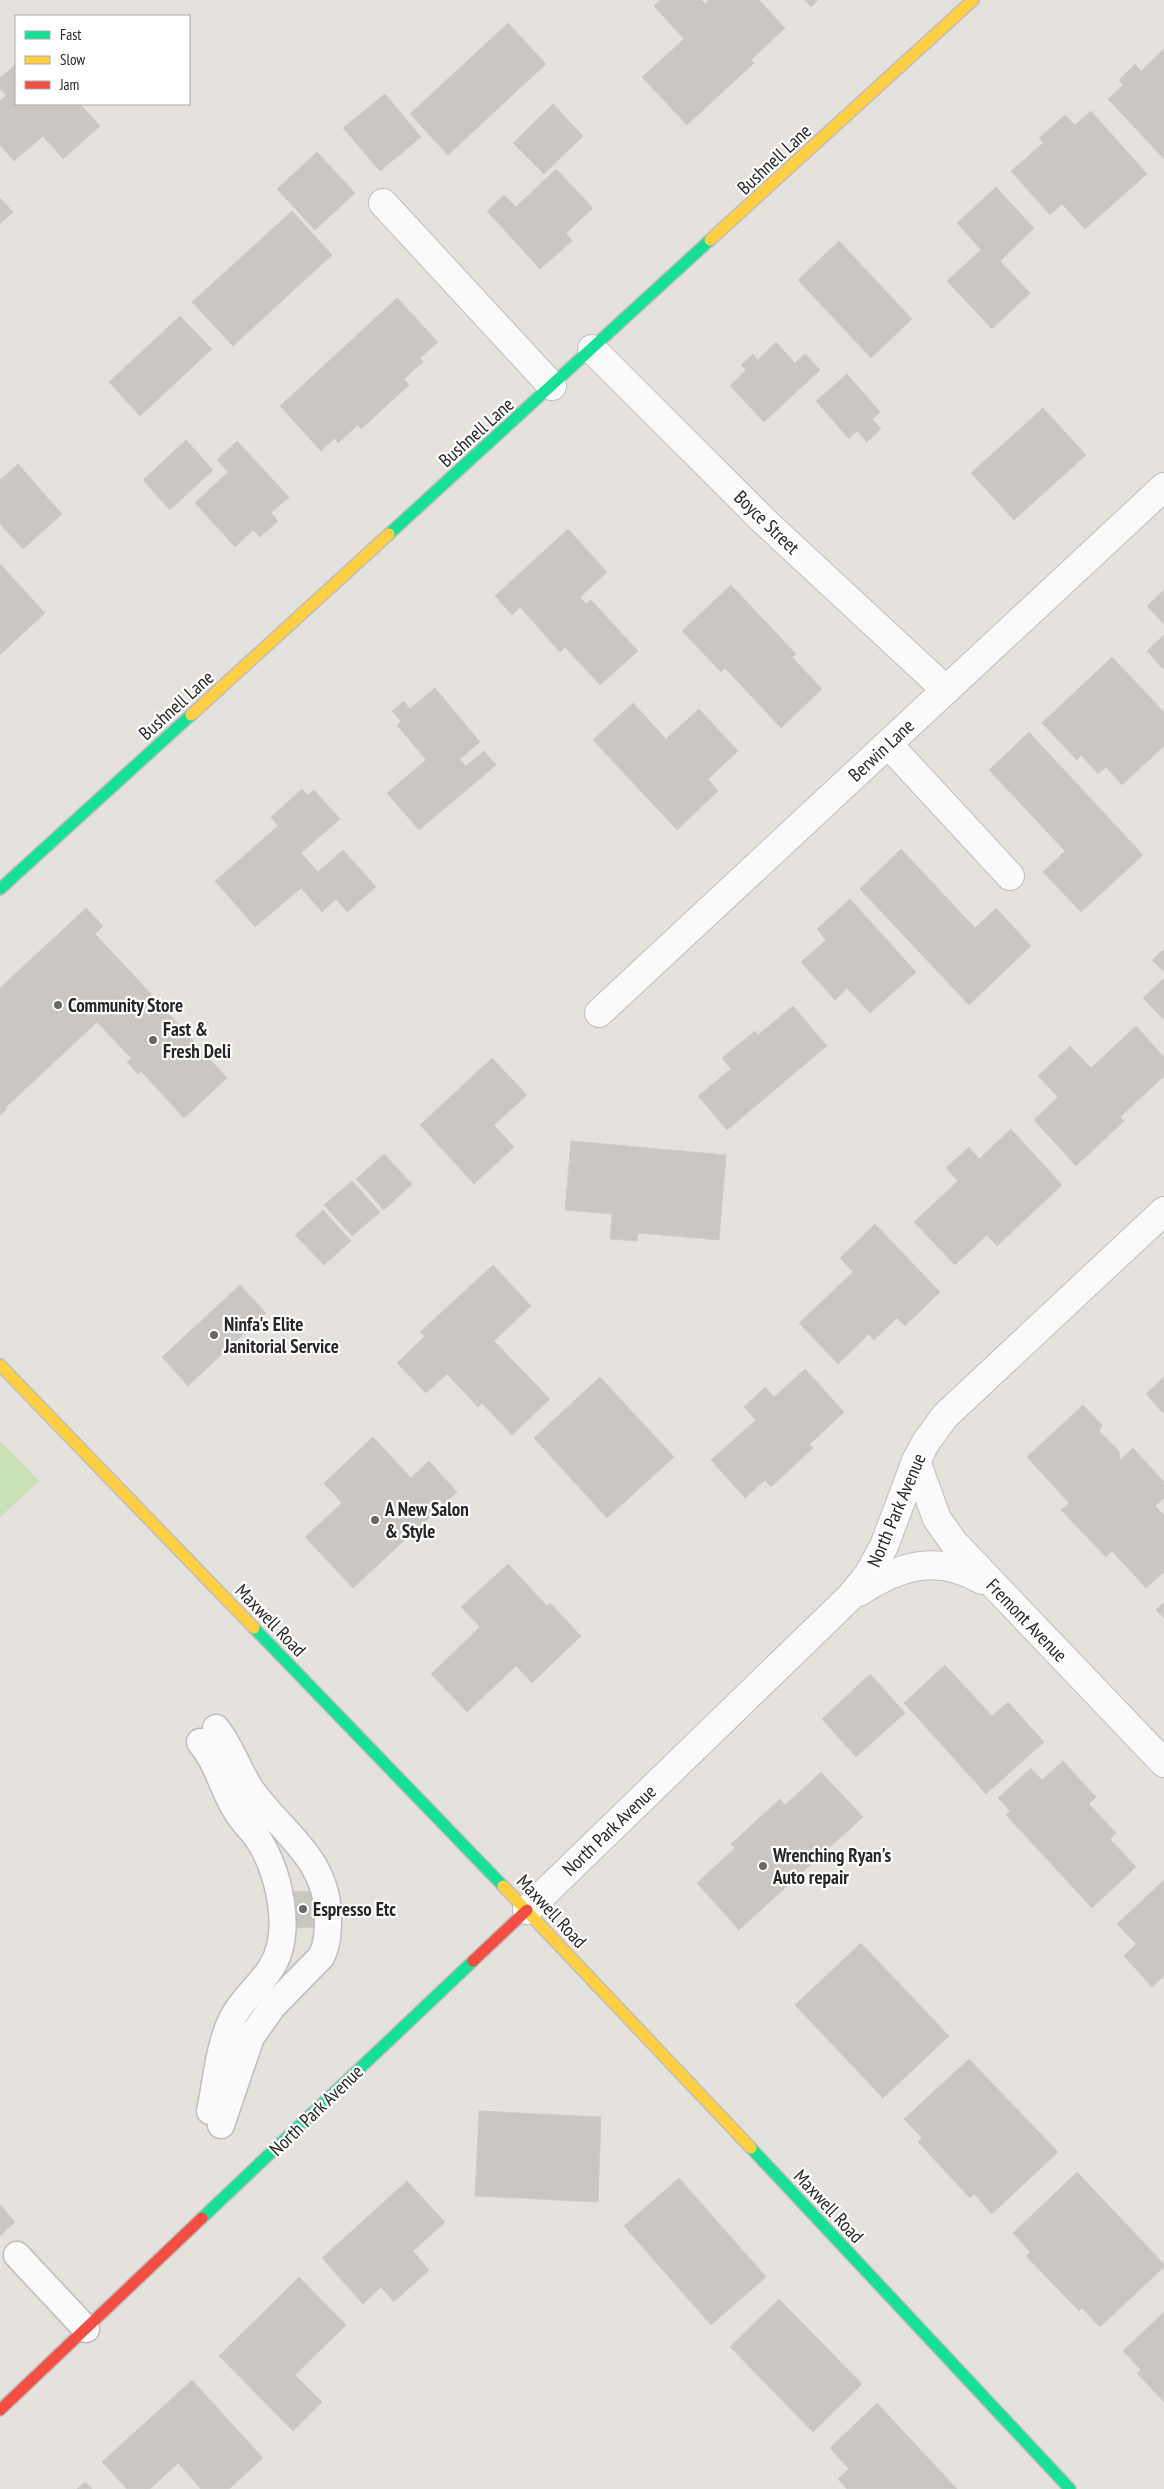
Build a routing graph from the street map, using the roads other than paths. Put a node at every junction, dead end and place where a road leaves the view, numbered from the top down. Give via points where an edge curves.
1 (973, 0) edge
2 (383, 203) dead end
3 (592, 349) junction
4 (552, 386) junction
5 (1164, 486) edge
6 (946, 690) junction
7 (888, 744) junction
8 (1010, 876) dead end
9 (0, 889) edge
10 (599, 1013) dead end
11 (1164, 1211) edge
12 (0, 1365) edge
13 (916, 1460) junction
14 (852, 1596) junction
15 (1008, 1600) junction
16 (1164, 1762) edge
17 (527, 1910) junction
18 (215, 2119) joint
19 (17, 2255) dead end
20 (86, 2329) junction
21 (0, 2410) edge
22 (1070, 2489) edge

1 - 3 street, Bushnell Lane
2 - 4 street
3 - 4 street, Bushnell Lane
3 - 6 street, Boyce Street via 764,521
4 - 9 street, Bushnell Lane
5 - 6 street, Berwin Lane
6 - 7 street, Berwin Lane
7 - 8 street
7 - 10 street, Berwin Lane
11 - 13 street, North Park Avenue via 945,1416
12 - 17 street, Maxwell Road
13 - 14 street, North Park Avenue via 884,1546
13 - 15 street, Fremont Avenue via 937,1519 954,1543
14 - 15 street via 902,1569 949,1565 966,1571
14 - 17 street, North Park Avenue
15 - 16 street, Fremont Avenue
17 - 20 street, North Park Avenue
17 - 22 street, Maxwell Road
18 - 18 lane via 226,2034 232,2018 276,1960 283,1914 280,1891 262,1847 237,1813 212,1757 208,1735 230,1747 246,1782 318,1871 328,1900 326,1947 321,1957 273,2006 251,2037
19 - 20 lane
20 - 21 street, North Park Avenue

